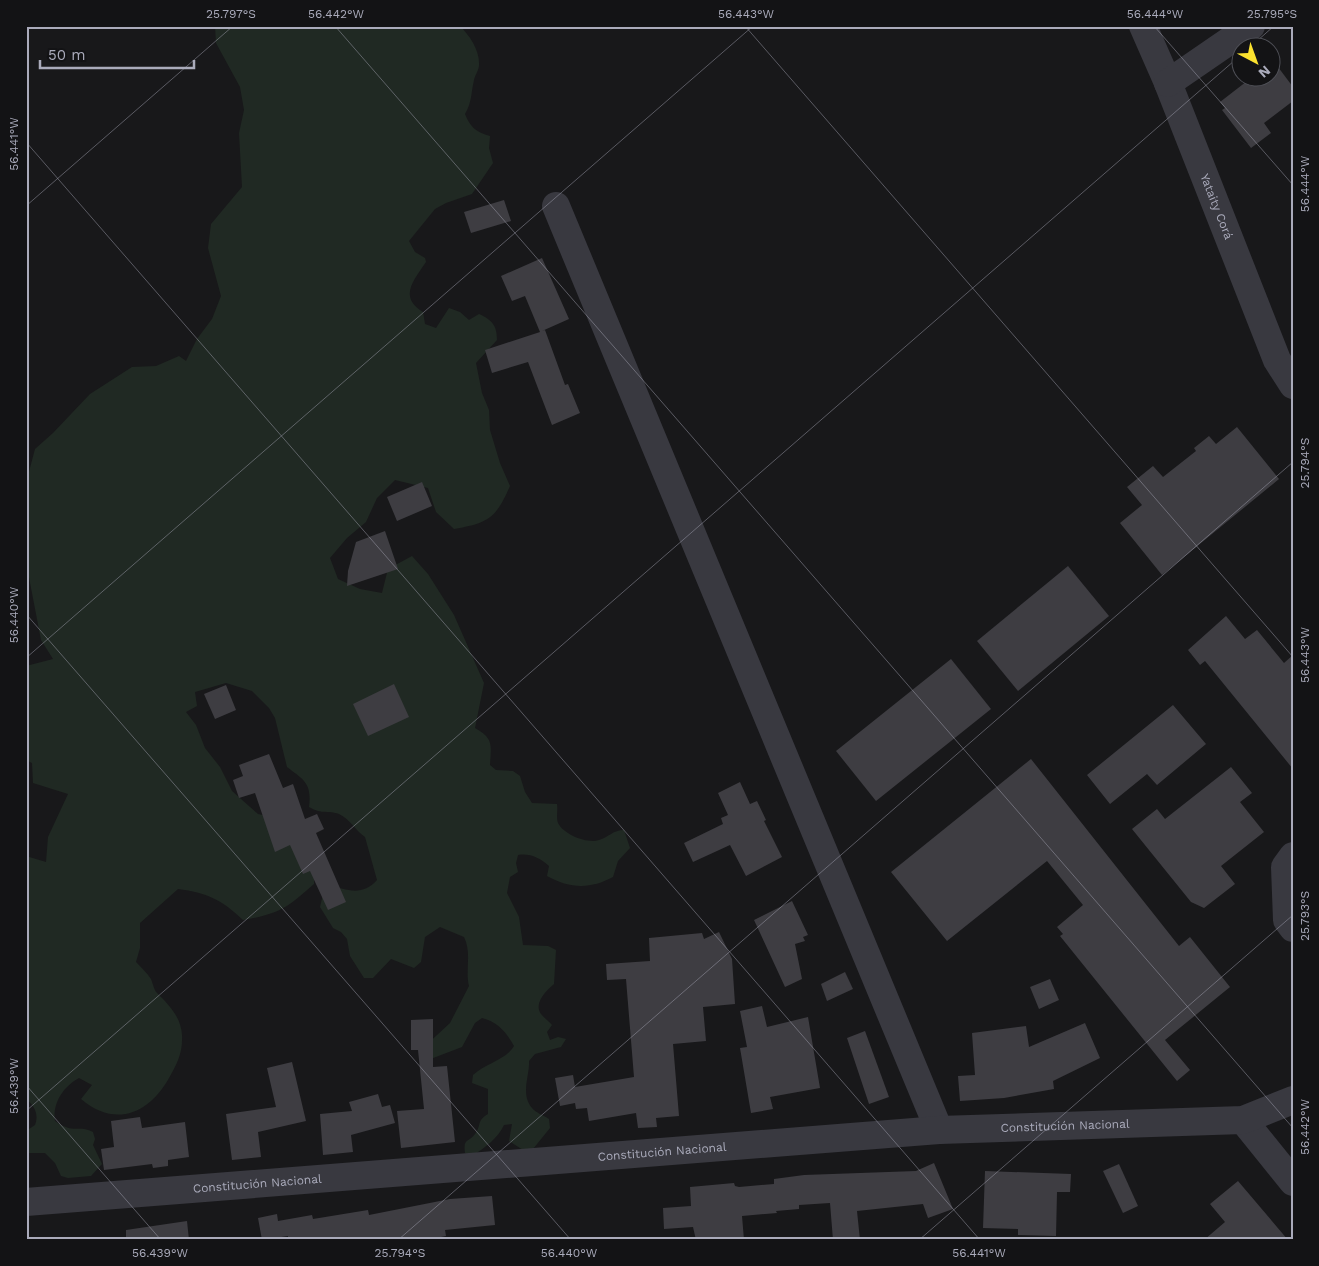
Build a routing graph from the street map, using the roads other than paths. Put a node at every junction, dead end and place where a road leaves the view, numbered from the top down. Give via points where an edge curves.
1 (1143, 26) edge
2 (1251, 26) edge
3 (1168, 83) junction
4 (556, 206) dead end
5 (1293, 385) edge
6 (1293, 856) edge
7 (1293, 928) edge
8 (1293, 1100) edge
9 (1242, 1120) junction
10 (939, 1130) junction
11 (1293, 1182) edge
12 (26, 1202) edge

1 - 3 street, Yataity Corá
2 - 3 street
3 - 5 street, Yataity Corá via 1277,360
4 - 10 street
6 - 7 street via 1285,867 1287,920
8 - 9 street, Constitución Nacional
9 - 10 street, Constitución Nacional
9 - 11 street
10 - 12 street, Constitución Nacional

